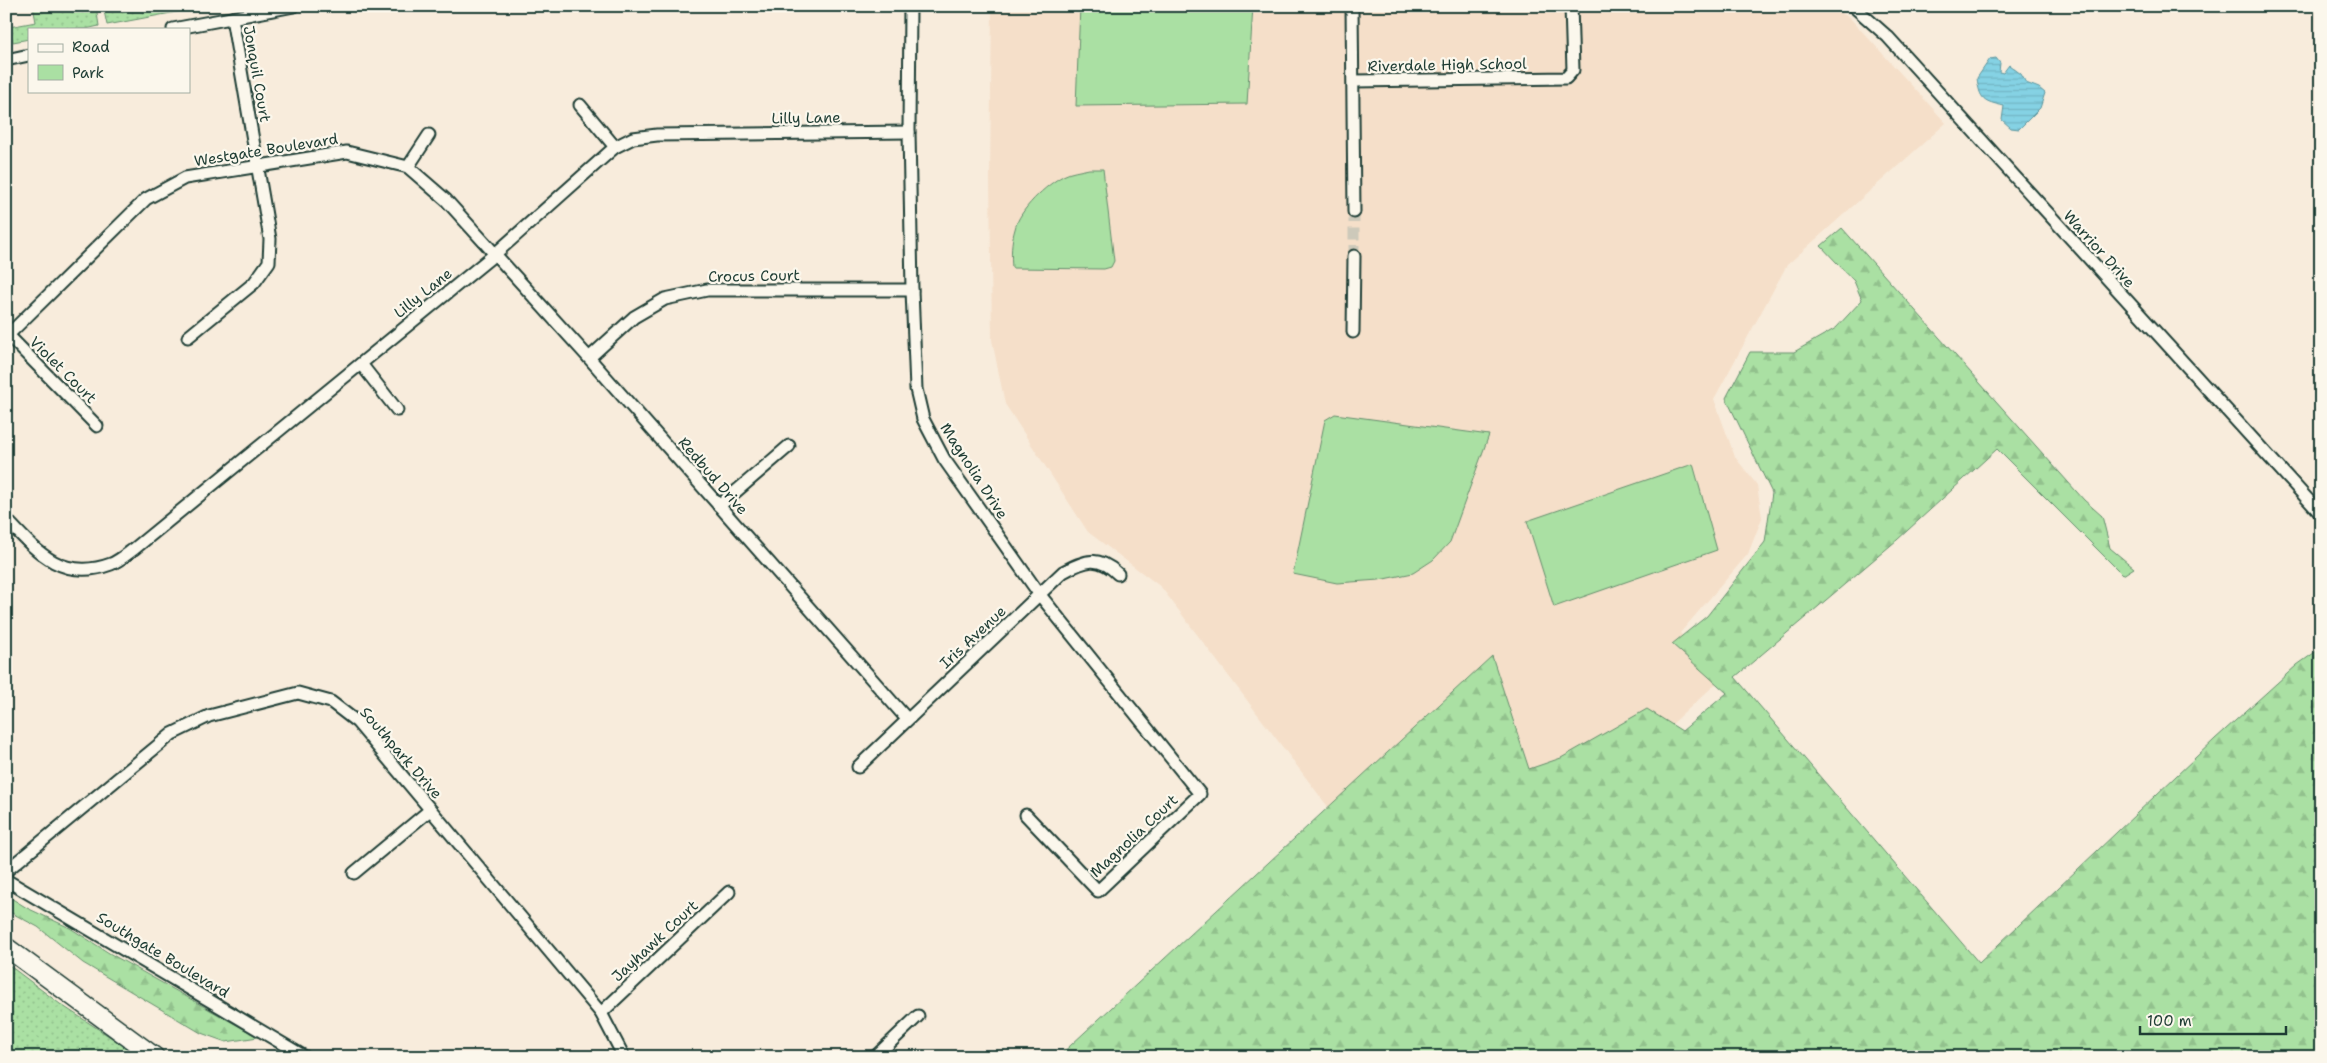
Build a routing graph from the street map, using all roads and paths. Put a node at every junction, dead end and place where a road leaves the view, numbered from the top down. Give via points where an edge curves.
1 (294, 6) edge
2 (910, 6) edge
3 (1352, 6) edge
4 (1571, 6) edge
5 (1854, 6) edge
6 (232, 18) junction
7 (179, 28) edge
8 (28, 55) edge
9 (6, 60) edge
10 (1354, 81) junction
11 (580, 105) dead end
12 (909, 132) junction
13 (429, 135) dead end
14 (615, 147) junction
15 (258, 165) junction
16 (408, 167) junction
17 (1354, 212) tunnel mouth
18 (495, 254) junction
19 (1354, 256) tunnel mouth
20 (912, 290) junction
21 (1353, 332) dead end
22 (7, 336) edge
23 (188, 337) dead end
24 (589, 358) junction
25 (361, 364) junction
26 (397, 410) dead end
27 (97, 426) dead end
28 (789, 446) dead end
29 (719, 506) junction
30 (2321, 514) edge
31 (6, 519) edge
32 (1118, 574) dead end
33 (1040, 595) junction
34 (907, 719) junction
35 (858, 767) dead end
36 (1200, 794) joint
37 (430, 810) junction
38 (1026, 814) dead end
39 (6, 871) edge
40 (354, 872) dead end
41 (6, 880) edge
42 (730, 892) dead end
43 (6, 947) edge
44 (601, 1013) junction
45 (918, 1016) dead end
46 (155, 1057) edge
47 (305, 1057) edge
48 (624, 1057) edge
49 (875, 1057) edge

1 - 6 street
2 - 12 street, Magnolia Drive
3 - 10 street
4 - 10 street, Riverdale High School via 1573,70 1566,78
5 - 30 street, Warrior Drive via 1888,37
6 - 7 street
6 - 15 street, Jonquil Court
8 - 9 street
10 - 17 street, Riverdale High School
11 - 14 street
12 - 14 street, Lilly Lane via 657,135 633,138
12 - 20 street, Magnolia Drive
13 - 16 street
14 - 18 street, Lilly Lane
15 - 16 street, Westgate Boulevard via 348,152
15 - 22 street, Westgate Boulevard via 185,178 146,199
15 - 23 street, Jonquil Court via 270,239 270,262 254,283
16 - 18 street, Westgate Boulevard via 446,200
18 - 24 street, Redbud Drive
18 - 25 street, Lilly Lane
19 - 21 street
20 - 24 street, Crocus Court via 707,290 666,299 634,317
20 - 33 street, Magnolia Drive via 916,390 923,419 944,459
22 - 27 street, Violet Court
24 - 29 street, Redbud Drive
25 - 26 street
25 - 31 street, Lilly Lane via 112,564 86,570 59,566 37,552
28 - 29 street
29 - 34 street, Redbud Drive
32 - 33 street, Iris Avenue via 1104,564 1082,562 1064,572
33 - 34 street, Iris Avenue
33 - 36 street, Magnolia Drive
34 - 35 street, Iris Avenue
36 - 38 street, Magnolia Court via 1098,891
37 - 39 street, Southpark Drive via 357,722 331,702 298,693 209,716 172,734
37 - 40 street
37 - 44 street, Southpark Drive
41 - 47 street, Southgate Boulevard
42 - 44 street, Jayhawk Court
43 - 46 highway
44 - 48 street, Southpark Drive
45 - 49 street

